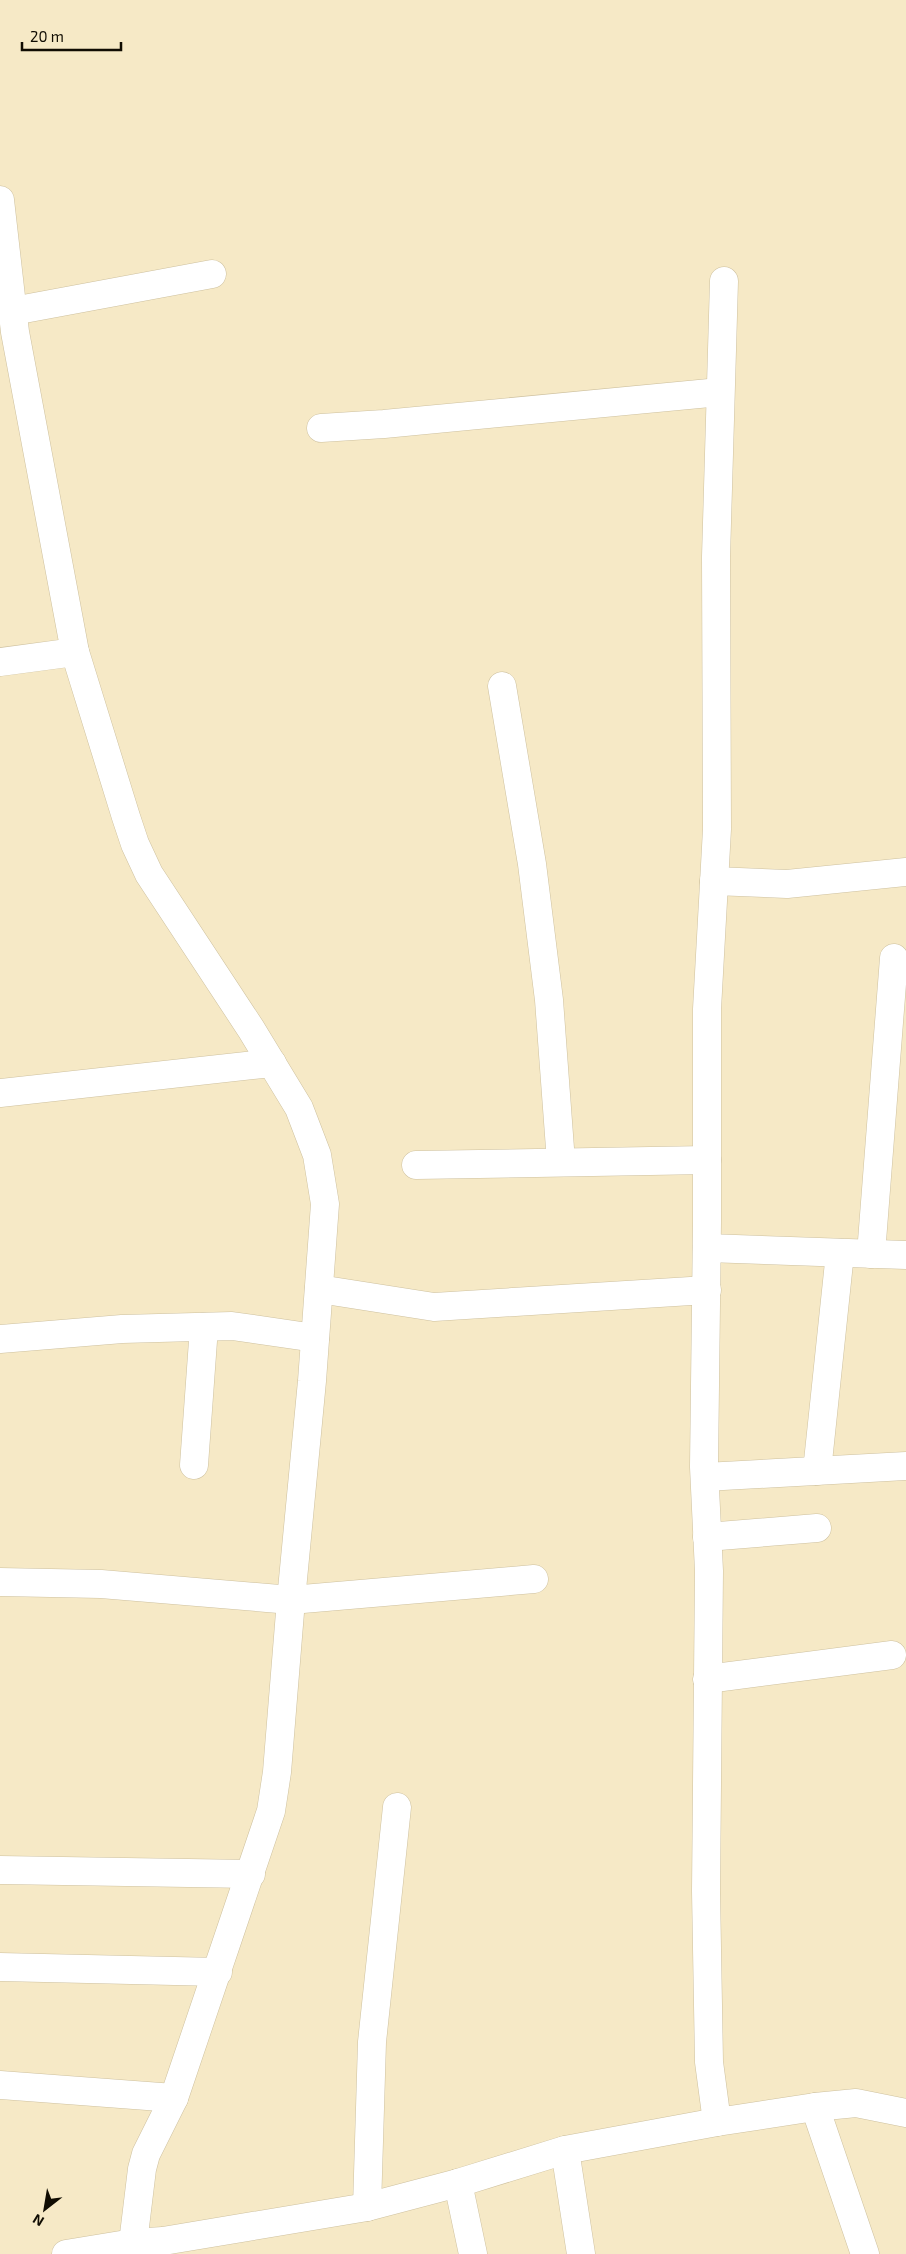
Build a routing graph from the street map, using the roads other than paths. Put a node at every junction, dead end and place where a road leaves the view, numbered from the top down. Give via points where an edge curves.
1 (0, 200) edge
2 (212, 274) dead end
3 (724, 281) dead end
4 (9, 325) edge
5 (720, 392) junction
6 (321, 428) dead end
7 (75, 652) junction
8 (0, 662) edge
9 (502, 686) dead end
10 (906, 872) edge
11 (714, 881) junction
12 (894, 958) dead end
13 (272, 1064) junction
14 (0, 1093) edge
15 (707, 1160) junction
16 (562, 1162) junction
17 (416, 1165) dead end
18 (707, 1248) junction
19 (840, 1253) junction
20 (871, 1254) junction
21 (906, 1255) edge
22 (319, 1289) junction
23 (707, 1290) junction
24 (204, 1327) junction
25 (315, 1338) junction
26 (0, 1339) edge
27 (194, 1465) dead end
28 (906, 1466) edge
29 (817, 1471) junction
30 (705, 1477) junction
31 (817, 1528) dead end
32 (708, 1537) junction
33 (534, 1579) dead end
34 (0, 1582) edge
35 (291, 1600) junction
36 (892, 1655) dead end
37 (707, 1679) junction
38 (397, 1807) dead end
39 (0, 1870) edge
40 (251, 1874) junction
41 (0, 1967) edge
42 (218, 1972) junction
43 (0, 2085) edge
44 (174, 2098) junction
45 (815, 2107) junction
46 (906, 2113) edge
47 (717, 2122) junction
48 (565, 2150) junction
49 (458, 2183) junction
50 (368, 2207) junction
51 (133, 2243) junction
52 (165, 2247) edge
53 (66, 2254) edge
54 (473, 2254) edge
55 (580, 2254) edge
56 (865, 2254) edge

1 - 4 street
2 - 4 street
3 - 5 street
4 - 7 street
5 - 6 street
5 - 11 street via 716,557 718,829
7 - 8 street
7 - 13 street via 129,826 146,866
9 - 16 street via 533,874 549,1000
10 - 11 street via 787,884
11 - 15 street via 707,1009
12 - 20 street
13 - 14 street
13 - 22 street via 299,1108 317,1155 324,1204
15 - 16 street
15 - 18 street
16 - 17 street
18 - 19 street
18 - 23 street
19 - 20 street
19 - 29 street
20 - 21 street
22 - 23 street via 434,1307
22 - 25 street
23 - 30 street
24 - 25 street via 232,1326
24 - 26 street via 122,1329
24 - 27 street
25 - 35 street
28 - 29 street
29 - 30 street
30 - 32 street
31 - 32 street
32 - 37 street
33 - 35 street
34 - 35 street via 101,1584
35 - 40 street via 278,1772 271,1811
36 - 37 street
37 - 47 street via 709,2052
38 - 50 street via 372,2042
39 - 40 street
40 - 42 street
41 - 42 street
42 - 44 street
43 - 44 street
44 - 51 street via 144,2162
45 - 46 street via 856,2103
45 - 47 street
45 - 56 street
47 - 48 street
48 - 49 street
48 - 55 street
49 - 50 street
49 - 54 street
50 - 52 street
51 - 52 street
51 - 53 street

